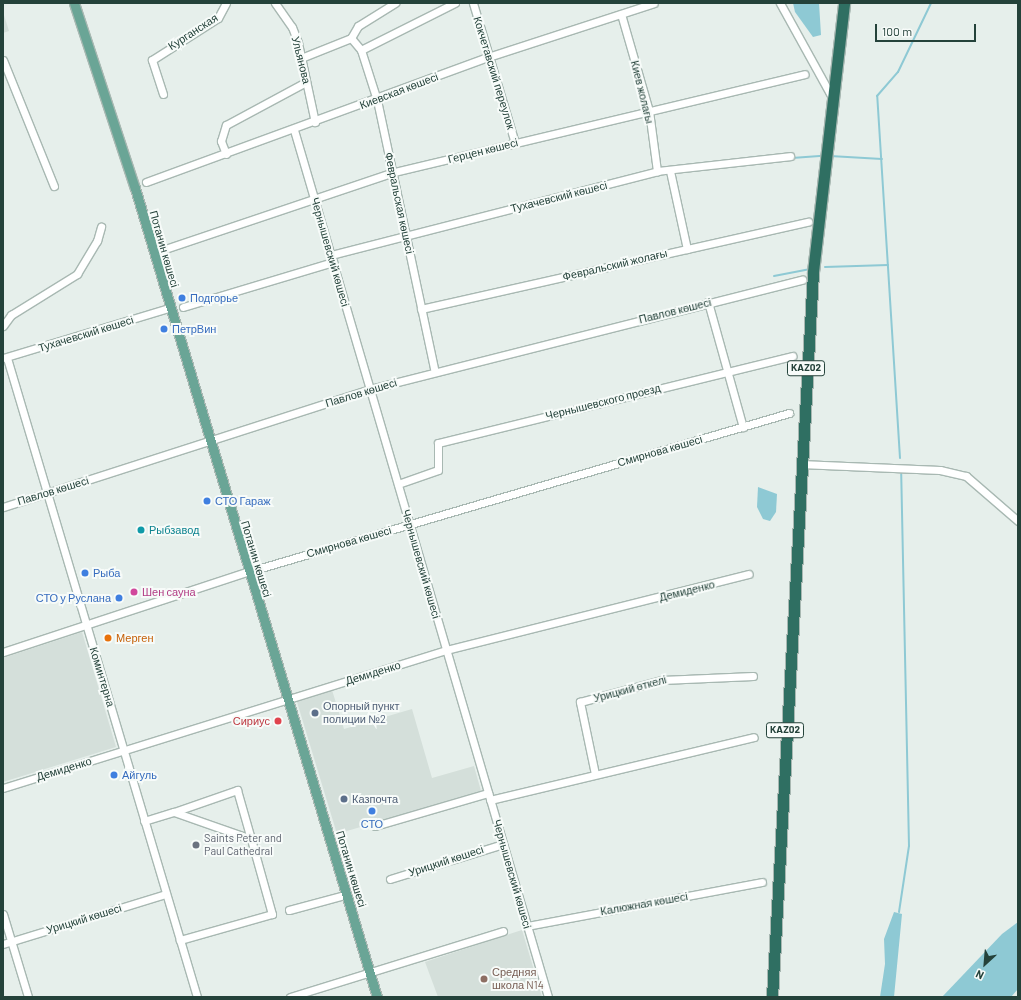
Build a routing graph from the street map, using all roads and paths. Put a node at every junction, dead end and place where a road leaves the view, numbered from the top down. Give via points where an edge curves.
1 (74, 3) edge
2 (226, 3) edge
3 (275, 3) edge
4 (395, 3) edge
5 (455, 3) edge
6 (473, 3) edge
7 (654, 3) edge
8 (780, 3) edge
9 (844, 3) edge
10 (621, 14) junction
11 (351, 38) junction
12 (362, 50) junction
13 (491, 56) junction
14 (301, 58) junction
15 (4, 60) edge
16 (804, 74) dead end
17 (306, 82) junction
18 (163, 94) dead end
19 (834, 99) junction
20 (377, 100) junction
21 (649, 111) junction
22 (315, 122) junction
23 (294, 130) junction
24 (515, 143) junction
25 (226, 154) junction
26 (790, 156) dead end
27 (670, 171) junction
28 (394, 172) junction
29 (657, 172) junction
30 (146, 182) dead end
31 (54, 186) dead end
32 (314, 199) junction
33 (808, 222) dead end
34 (101, 227) dead end
35 (406, 236) junction
36 (168, 248) dead end
37 (687, 249) junction
38 (332, 258) junction
39 (802, 280) dead end
40 (708, 302) junction
41 (183, 307) dead end
42 (169, 308) junction
43 (422, 309) junction
44 (3, 326) edge
45 (792, 356) dead end
46 (5, 358) edge
47 (727, 371) junction
48 (435, 372) junction
49 (370, 389) junction
50 (789, 413) dead end
51 (743, 427) junction
52 (209, 443) junction
53 (800, 464) junction
54 (398, 484) junction
55 (47, 493) junction
56 (3, 507) edge
57 (1018, 521) edge
58 (409, 524) junction
59 (247, 572) junction
60 (748, 574) dead end
61 (86, 624) junction
62 (446, 650) junction
63 (3, 652) edge
64 (753, 676) dead end
65 (287, 700) junction
66 (754, 737) dead end
67 (123, 750) junction
68 (595, 774) junction
69 (3, 788) edge
70 (489, 796) junction
71 (174, 812) junction
72 (144, 821) junction
73 (375, 826) dead end
74 (250, 839) junction
75 (503, 844) junction
76 (390, 879) dead end
77 (762, 882) dead end
78 (166, 894) junction
79 (345, 895) junction
80 (289, 910) dead end
81 (3, 914) edge
82 (527, 926) junction
83 (503, 931) dead end
84 (180, 940) junction
85 (11, 941) junction
86 (3, 944) edge
87 (370, 972) junction
88 (28, 997) edge
89 (197, 997) edge
90 (290, 997) edge
91 (377, 997) edge
92 (548, 997) edge
93 (772, 997) edge

1 - 42 main road, Потанин көшесі via 111,129
2 - 18 street, Курганская via 218,18 155,56 152,64
3 - 14 street, Ульянова via 292,27
4 - 11 street via 358,26
5 - 12 street
6 - 13 street, Кокчетавский переулок
7 - 10 street, Киевская көшесі
8 - 19 street
9 - 19 highway, KAZ02
10 - 13 street, Киевская көшесі
10 - 21 street, Киев жолағы
11 - 12 street, Февральская көшесі
11 - 14 street
12 - 20 street, Февральская көшесі
13 - 20 street, Киевская көшесі
13 - 24 street, Кокчетавский переулок
14 - 17 street, Ульянова
15 - 31 street
16 - 21 street, Герцен көшесі
17 - 22 street, Ульянова
17 - 25 street via 226,124 221,141
19 - 53 highway, KAZ02 via 813,268
20 - 22 street, Киевская көшесі
20 - 28 street, Февральская көшесі
21 - 24 street, Герцен көшесі
21 - 29 street, Киев жолағы
22 - 23 street, Киевская көшесі
23 - 25 street, Киевская көшесі
23 - 32 street, Чернышевский көшесі
24 - 28 street, Герцен көшесі
25 - 30 street, Киевская көшесі
26 - 27 street, Тухачевский көшесі
27 - 29 street, Тухачевский көшесі
27 - 37 street
28 - 32 street, Герцен көшесі
28 - 35 street, Февральская көшесі
29 - 35 street, Тухачевский көшесі
32 - 36 street, Герцен көшесі
32 - 38 street, Чернышевский көшесі
33 - 37 street, Февральский жолағы
34 - 44 street via 97,241 77,274 11,315
35 - 38 street, Тухачевский көшесі
35 - 43 street, Февральская көшесі
37 - 43 street, Февральский жолағы
38 - 41 street, Тухачевский көшесі
38 - 49 street, Чернышевский көшесі
39 - 40 street, Павлов көшесі
40 - 47 street
40 - 48 street, Павлов көшесі
42 - 46 street, Тухачевский көшесі
42 - 52 main road, Потанин көшесі
43 - 48 street, Февральская көшесі
45 - 47 street, Чернышевского проезд
46 - 55 street, Коминтерна
47 - 51 street
47 - 54 street, Чернышевского проезд via 438,443 439,467 435,472
48 - 49 street, Павлов көшесі
49 - 52 street, Павлов көшесі
49 - 54 street, Чернышевский көшесі
50 - 51 street, Смирнова көшесі
51 - 58 street, Смирнова көшесі
52 - 55 street, Павлов көшесі
52 - 59 main road, Потанин көшесі
53 - 57 street via 940,470 966,476
53 - 93 highway, KAZ02
54 - 58 street, Чернышевский көшесі
55 - 56 street, Павлов көшесі
55 - 61 street, Коминтерна
58 - 59 street, Смирнова көшесі
58 - 62 street, Чернышевский көшесі
59 - 61 street, Смирнова көшесі
59 - 65 main road, Потанин көшесі
60 - 62 street, Демиденко
61 - 63 street, Смирнова көшесі
61 - 67 street, Коминтерна
62 - 65 street, Демиденко
62 - 70 street, Чернышевский көшесі
64 - 68 street, Урицкий өткелі via 662,680 580,702
65 - 67 street, Демиденко
65 - 79 main road, Потанин көшесі
66 - 68 street
67 - 69 street, Демиденко
67 - 72 street, Коминтерна
68 - 70 street
70 - 73 street
70 - 75 street, Чернышевский көшесі
71 - 72 street
71 - 74 street
71 - 74 street via 237,790
72 - 78 street, Коминтерна
74 - 84 street via 272,914
75 - 76 street, Урицкий көшесі
75 - 82 street, Чернышевский көшесі
77 - 82 street, Калюжная көшесі
78 - 84 street, Коминтерна
78 - 85 street, Урицкий көшесі
79 - 80 street
79 - 87 main road, Потанин көшесі
81 - 85 street
82 - 92 street, Чернышевский көшесі
83 - 87 street
84 - 89 street, Коминтерна
85 - 86 street, Урицкий көшесі
85 - 88 street
87 - 90 street
87 - 91 main road, Потанин көшесі

